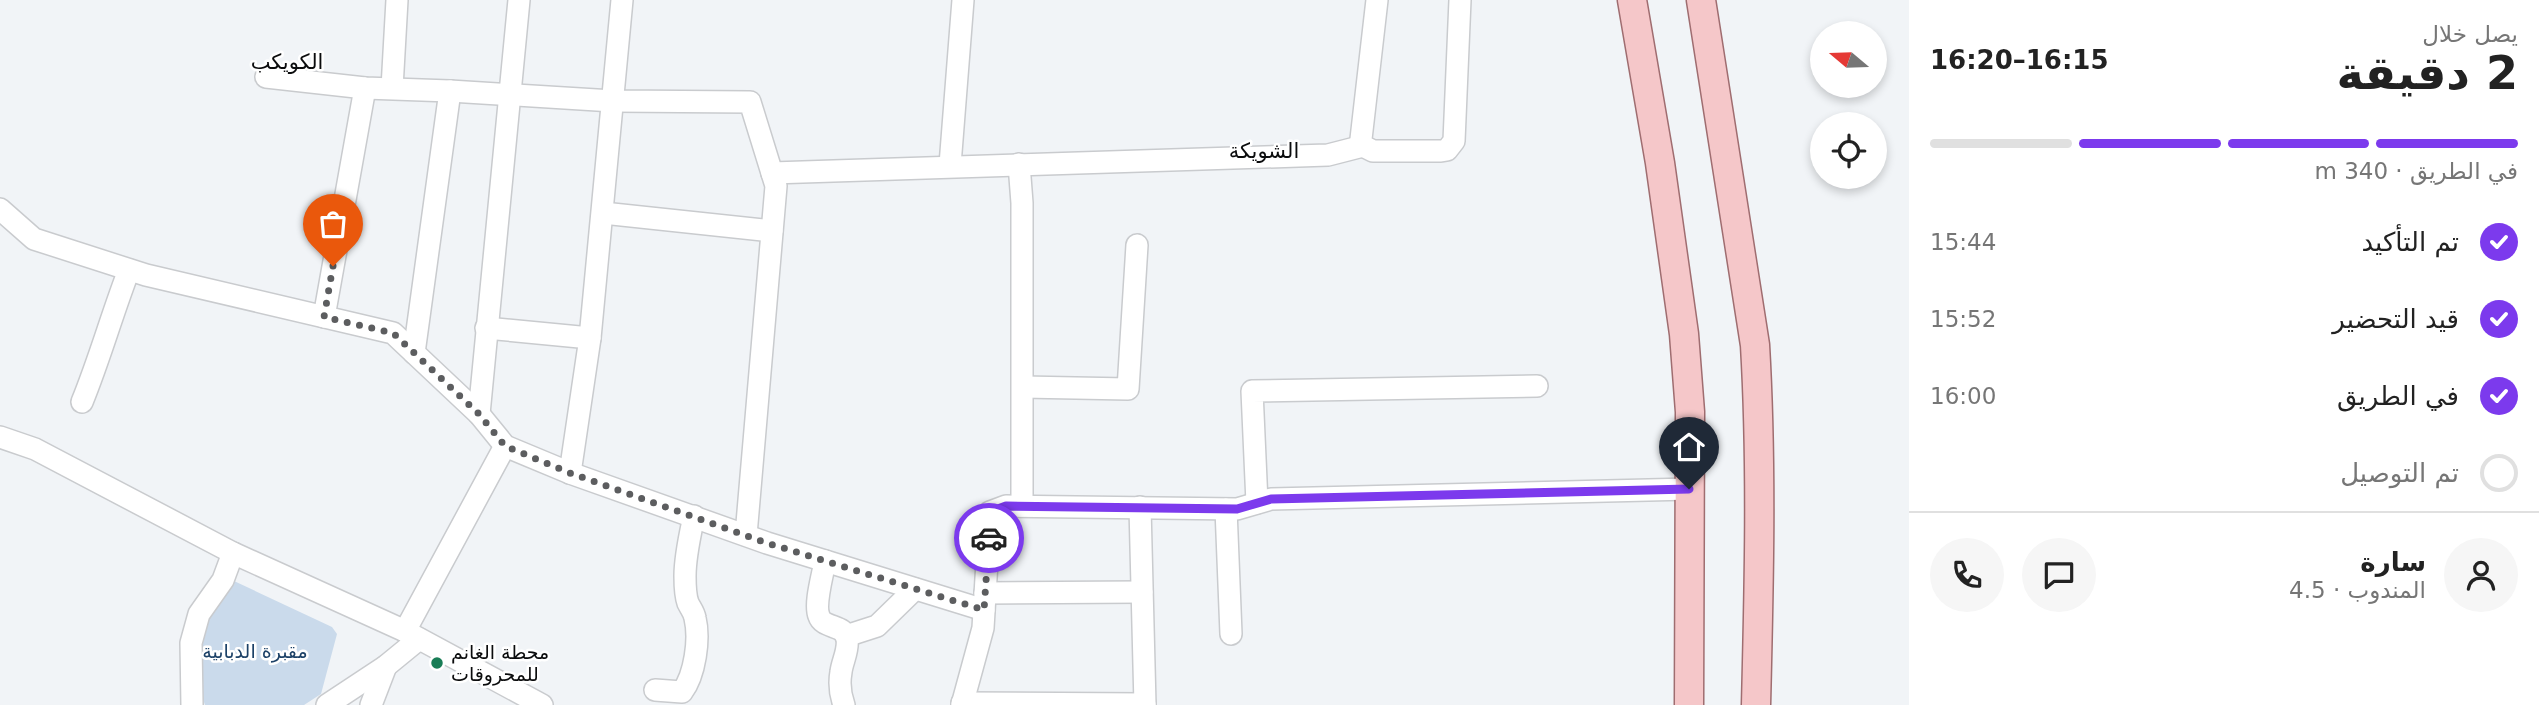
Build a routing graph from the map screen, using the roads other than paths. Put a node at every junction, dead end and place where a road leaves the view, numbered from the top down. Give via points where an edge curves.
1 (397, 0) edge
2 (519, 0) edge
3 (622, 0) edge
4 (963, 0) edge
5 (1377, 0) edge
6 (1460, 0) edge
7 (1632, 0) edge
8 (1701, 0) edge
9 (266, 77) dead end
10 (365, 88) junction
11 (391, 88) junction
12 (450, 90) junction
13 (509, 94) junction
14 (613, 101) junction
15 (1363, 146) junction
16 (1019, 164) junction
17 (950, 165) junction
18 (772, 173) junction
19 (0, 209) edge
20 (603, 213) junction
21 (772, 231) junction
22 (1137, 245) dead end
23 (129, 270) junction
24 (324, 317) junction
25 (486, 328) junction
26 (590, 338) junction
27 (414, 353) junction
28 (1537, 386) dead end
29 (1023, 387) junction
30 (82, 402) dead end
31 (479, 414) junction
32 (0, 437) edge
33 (505, 446) junction
34 (570, 473) junction
35 (1689, 489) junction
36 (1256, 503) junction
37 (1022, 506) junction
38 (1140, 507) junction
39 (1226, 509) junction
40 (694, 516) junction
41 (746, 535) junction
42 (233, 553) junction
43 (825, 561) junction
44 (915, 589) junction
45 (1142, 592) junction
46 (984, 601) junction
47 (1231, 634) dead end
48 (412, 635) junction
49 (846, 636) junction
50 (386, 666) junction
51 (655, 690) dead end
52 (962, 704) edge
53 (192, 705) edge
54 (327, 705) edge
55 (371, 705) edge
56 (542, 705) edge
57 (844, 705) edge
58 (1145, 705) edge
59 (1689, 705) edge
60 (1756, 705) edge

1 - 11 street
2 - 13 street
3 - 14 street
4 - 17 street
5 - 15 street
6 - 15 street via 1451,147 1373,151
7 - 35 main road via 1684,334
8 - 60 main road via 1755,345 1759,402
9 - 10 street
10 - 11 street
10 - 24 street
11 - 12 street
12 - 13 street
12 - 27 street
13 - 14 street
13 - 25 street
14 - 18 street via 750,102
14 - 20 street
15 - 16 street via 1328,155
16 - 17 street
16 - 29 street
17 - 18 street
18 - 21 street via 776,186
19 - 23 street via 34,239
20 - 21 street
20 - 26 street
21 - 41 street
22 - 29 street via 1128,389
23 - 24 street
23 - 30 street
24 - 27 street via 393,333
25 - 26 street
25 - 31 street
26 - 34 street
27 - 31 street
28 - 36 street via 1252,391
29 - 37 street
31 - 33 street
32 - 42 street via 35,449
33 - 34 street
33 - 48 street
34 - 40 street
35 - 36 street via 1271,499
35 - 59 main road
36 - 39 street
37 - 38 street
37 - 46 street via 990,512
38 - 39 street
38 - 45 street
39 - 47 street
40 - 41 street
40 - 51 street via 685,574 686,596 696,623 691,671 682,692
41 - 43 street
42 - 48 street
42 - 53 street via 223,580 196,624 191,643
43 - 44 street
43 - 49 street via 819,617
44 - 46 street
44 - 49 street via 877,626
45 - 46 street
45 - 58 street
46 - 52 street via 983,628
48 - 50 street
48 - 56 street
49 - 57 street via 840,695
50 - 54 street
50 - 55 street
52 - 58 street

